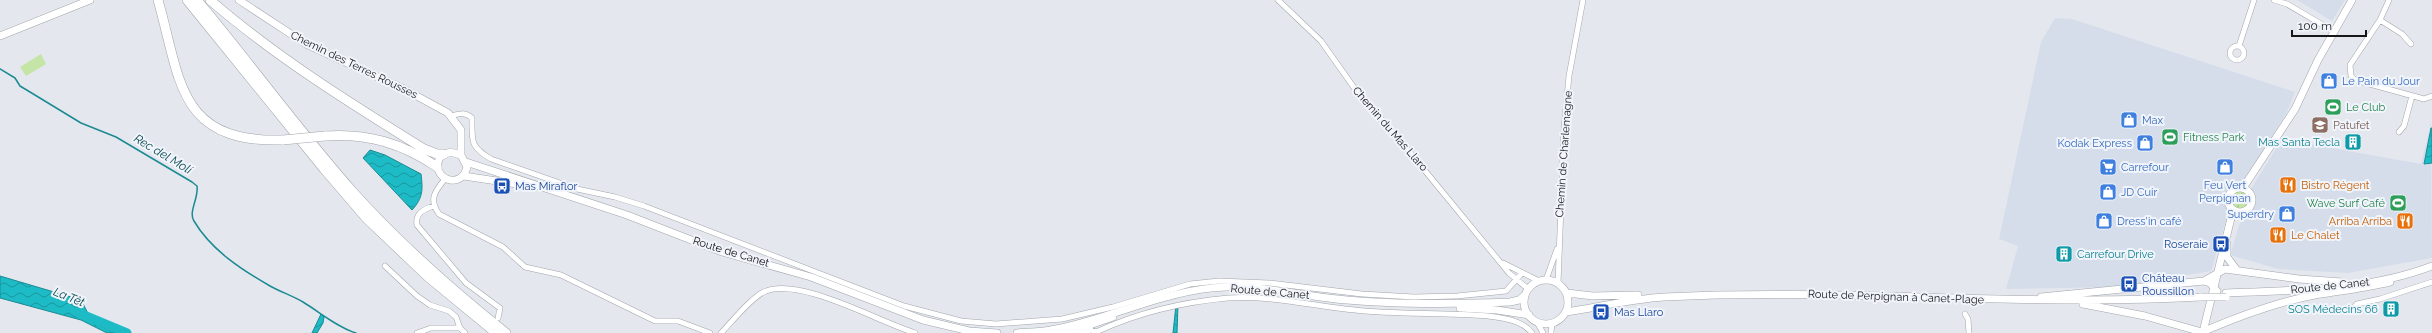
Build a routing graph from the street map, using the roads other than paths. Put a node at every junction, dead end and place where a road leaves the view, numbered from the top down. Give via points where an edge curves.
1 (90, 0) edge
2 (158, 0) edge
3 (187, 0) edge
4 (197, 0) edge
5 (210, 0) edge
6 (239, 0) edge
7 (1278, 0) edge
8 (1582, 0) edge
9 (2254, 0) edge
10 (2274, 0) edge
11 (2352, 0) edge
12 (2390, 0) edge
13 (2380, 20) junction
14 (2334, 31) junction
15 (0, 36) edge
16 (2411, 44) dead end
17 (2239, 46) dead end
18 (2412, 96) junction
19 (2432, 96) edge
20 (450, 116) junction
21 (2399, 132) dead end
22 (447, 153) junction
23 (461, 155) junction
24 (466, 162) junction
25 (437, 167) junction
26 (464, 176) junction
27 (445, 180) junction
28 (2246, 190) junction
29 (434, 206) junction
30 (2236, 211) junction
31 (1559, 236) junction
32 (2227, 244) junction
33 (1500, 261) junction
34 (385, 266) dead end
35 (2432, 266) edge
36 (2237, 269) junction
37 (2218, 271) junction
38 (2432, 271) edge
39 (1522, 273) junction
40 (1516, 278) junction
41 (1543, 280) junction
42 (2392, 280) junction
43 (2204, 281) junction
44 (2432, 282) edge
45 (1558, 284) junction
46 (2215, 289) junction
47 (1527, 292) junction
48 (1566, 293) junction
49 (2226, 295) joint
50 (2202, 296) junction
51 (2041, 297) junction
52 (2067, 302) junction
53 (2209, 309) junction
54 (2352, 309) dead end
55 (1566, 312) junction
56 (1965, 314) dead end
57 (1529, 315) junction
58 (2212, 317) junction
59 (498, 318) dead end
60 (1537, 322) junction
61 (1552, 323) junction
62 (2216, 325) junction
63 (460, 328) junction
64 (1090, 328) junction
65 (2206, 332) edge
66 (417, 333) edge
67 (465, 333) edge
68 (496, 333) edge
69 (506, 333) edge
70 (710, 333) edge
71 (721, 333) edge
72 (914, 333) edge
73 (962, 333) edge
74 (997, 333) edge
75 (1017, 333) edge
76 (1059, 333) edge
77 (1080, 333) edge
78 (1532, 333) edge
79 (1543, 333) edge
80 (1551, 333) edge
81 (1969, 333) edge

1 - 15 main road
2 - 25 highway, bridge via 174,70 185,94 199,114 218,130 242,139 283,140 347,135 372,138 393,145
3 - 68 highway via 367,219 428,277
4 - 69 highway via 304,134 378,219 446,283
5 - 22 highway via 251,34 315,80 424,149 437,154
6 - 20 main road, Chemin des Terres Rousses via 306,44 404,89
7 - 33 street, Chemin du Mas Llaro via 1321,41 1355,89
8 - 31 street, Chemin de Charlemagne via 1569,76
9 - 17 street
10 - 14 street
11 - 14 main road
12 - 13 street
13 - 16 street via 2402,34
13 - 18 street via 2350,65 2351,76 2355,80
14 - 28 main road via 2295,109
18 - 19 street via 2424,99
18 - 21 street via 2404,126
20 - 22 main road via 458,138
20 - 23 main road via 460,130
20 - 40 street via 462,113 470,115 474,146 478,152 491,159 577,189 644,206 904,306 978,324 1062,319 1190,284 1246,282 1383,295 1457,296 1506,291
22 - 23 main road
22 - 25 main road
23 - 24 main road
24 - 26 main road
24 - 74 main road, Route de Canet via 627,215 722,252 803,274 923,320 969,331
25 - 27 main road
26 - 27 main road via 455,181
26 - 73 main road, Route de Canet via 478,176 521,185 599,209 704,250 786,272 921,323
27 - 29 street via 433,197
28 - 30 main road via 2252,199 2251,206
28 - 30 main road via 2236,188 2229,195 2228,204
29 - 59 street via 420,213 416,219 417,224 466,283 500,308
29 - 70 street via 440,214 503,247 525,267 561,275 655,321 678,321
30 - 32 main road
30 - 37 main road
31 - 41 street, Chemin de Charlemagne via 1556,256
31 - 45 street, Chemin de Charlemagne
32 - 36 main road via 2227,257
32 - 37 main road
33 - 39 street
33 - 40 street, Chemin du Mas Llaro
34 - 63 street via 426,302 456,317
35 - 42 main road, Route de Canet
36 - 37 main road
36 - 42 main road via 2299,280
37 - 43 main road
37 - 46 main road
38 - 42 main road, Route de Canet
39 - 40 street
39 - 41 street
40 - 47 street, Chemin du Mas Llaro
41 - 45 main road
41 - 47 main road
42 - 49 main road, Route de Canet via 2359,288
42 - 62 main road via 2360,290 2298,299
43 - 46 main road
43 - 51 main road
44 - 54 street via 2380,300 2357,304
45 - 48 main road
46 - 53 main road
46 - 58 main road
47 - 57 main road via 1525,306
47 - 75 main road, Route de Canet via 1519,300 1510,302 1430,304 1345,300 1249,288 1214,288 1161,297 1056,329
48 - 51 main road, Route de Perpignan à Canet-Plage via 1626,296 1838,291
48 - 55 main road
49 - 50 main road, Route de Perpignan à Canet-Plage, bridge
50 - 51 main road, Route de Perpignan à Canet-Plage
50 - 52 main road, Route de Perpignan à Canet-Plage
52 - 55 main road, Route de Perpignan à Canet-Plage via 1839,294 1736,295 1648,299
52 - 65 main road via 2145,316
53 - 58 main road
53 - 65 main road
55 - 61 main road via 1563,317
56 - 81 street
57 - 60 main road
57 - 64 main road, Route de Canet via 1497,310 1374,306 1226,291 1202,292 1163,300
58 - 62 main road
58 - 65 main road
60 - 61 main road
60 - 79 street
61 - 80 street
62 - 65 main road
63 - 66 street via 431,328
63 - 67 street
64 - 76 main road, Route de Canet
64 - 77 street
64 - 78 street via 1096,332 1133,316 1230,298 1355,310 1488,316 1522,324
71 - 72 street via 765,291 789,289 814,294

